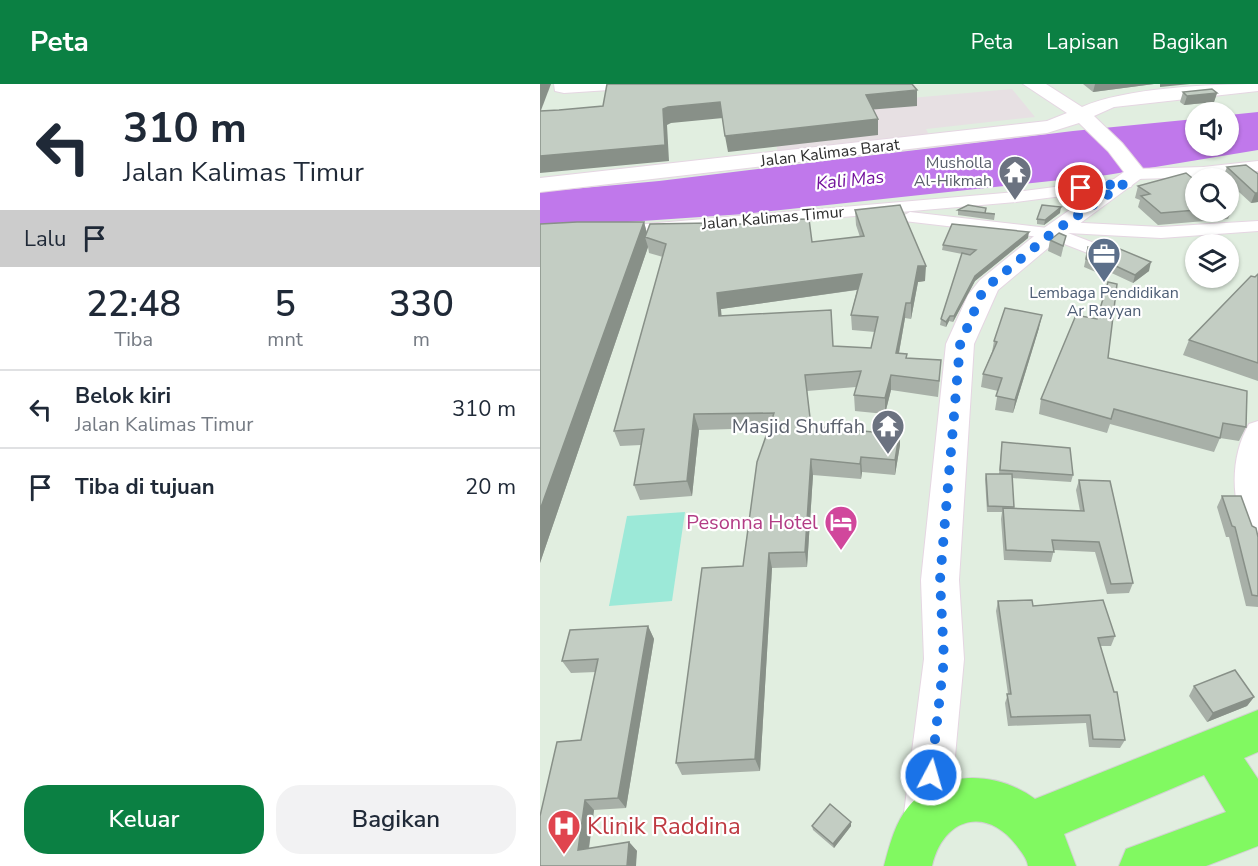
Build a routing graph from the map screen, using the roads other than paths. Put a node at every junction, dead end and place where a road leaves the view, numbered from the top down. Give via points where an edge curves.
1 (639, 84) edge
2 (1032, 84) edge
3 (609, 85) edge
4 (561, 86) edge
5 (1258, 86) edge
6 (1089, 122) junction
7 (1258, 166) edge
8 (1132, 176) junction
9 (540, 185) edge
10 (1016, 197) junction
11 (862, 210) junction
12 (1065, 224) junction
13 (1258, 226) edge
14 (597, 233) edge
15 (1108, 255) edge
16 (1258, 430) edge
17 (1258, 528) edge
18 (1258, 731) edge
19 (1214, 751) junction
20 (926, 821) junction
21 (1258, 822) edge
22 (1031, 824) junction
23 (908, 866) edge
24 (1052, 866) edge
25 (1143, 866) edge

1 - 3 street
2 - 6 street
3 - 4 street
5 - 6 street, Jalan Kalimas Barat via 1112,102 1091,108
6 - 8 street
6 - 9 street, Jalan Kalimas Barat
7 - 8 street, Jalan Kalimas Timur
8 - 10 street, Jalan Kalimas Timur
8 - 12 street
10 - 11 street, Jalan Kalimas Timur
10 - 12 street, Jalan Kalimas Timur
11 - 12 street, Jalan Kalimas Timur
11 - 14 street, Jalan Kalimas Timur
12 - 13 street via 1109,233
12 - 15 street
12 - 20 street via 985,290 960,345 940,580 944,659
16 - 17 street via 1251,441 1248,467 1249,500
18 - 19 highway
19 - 21 highway
19 - 22 highway
20 - 22 highway via 950,804 978,799 1006,806
20 - 23 highway via 913,843
21 - 25 highway
22 - 24 highway

